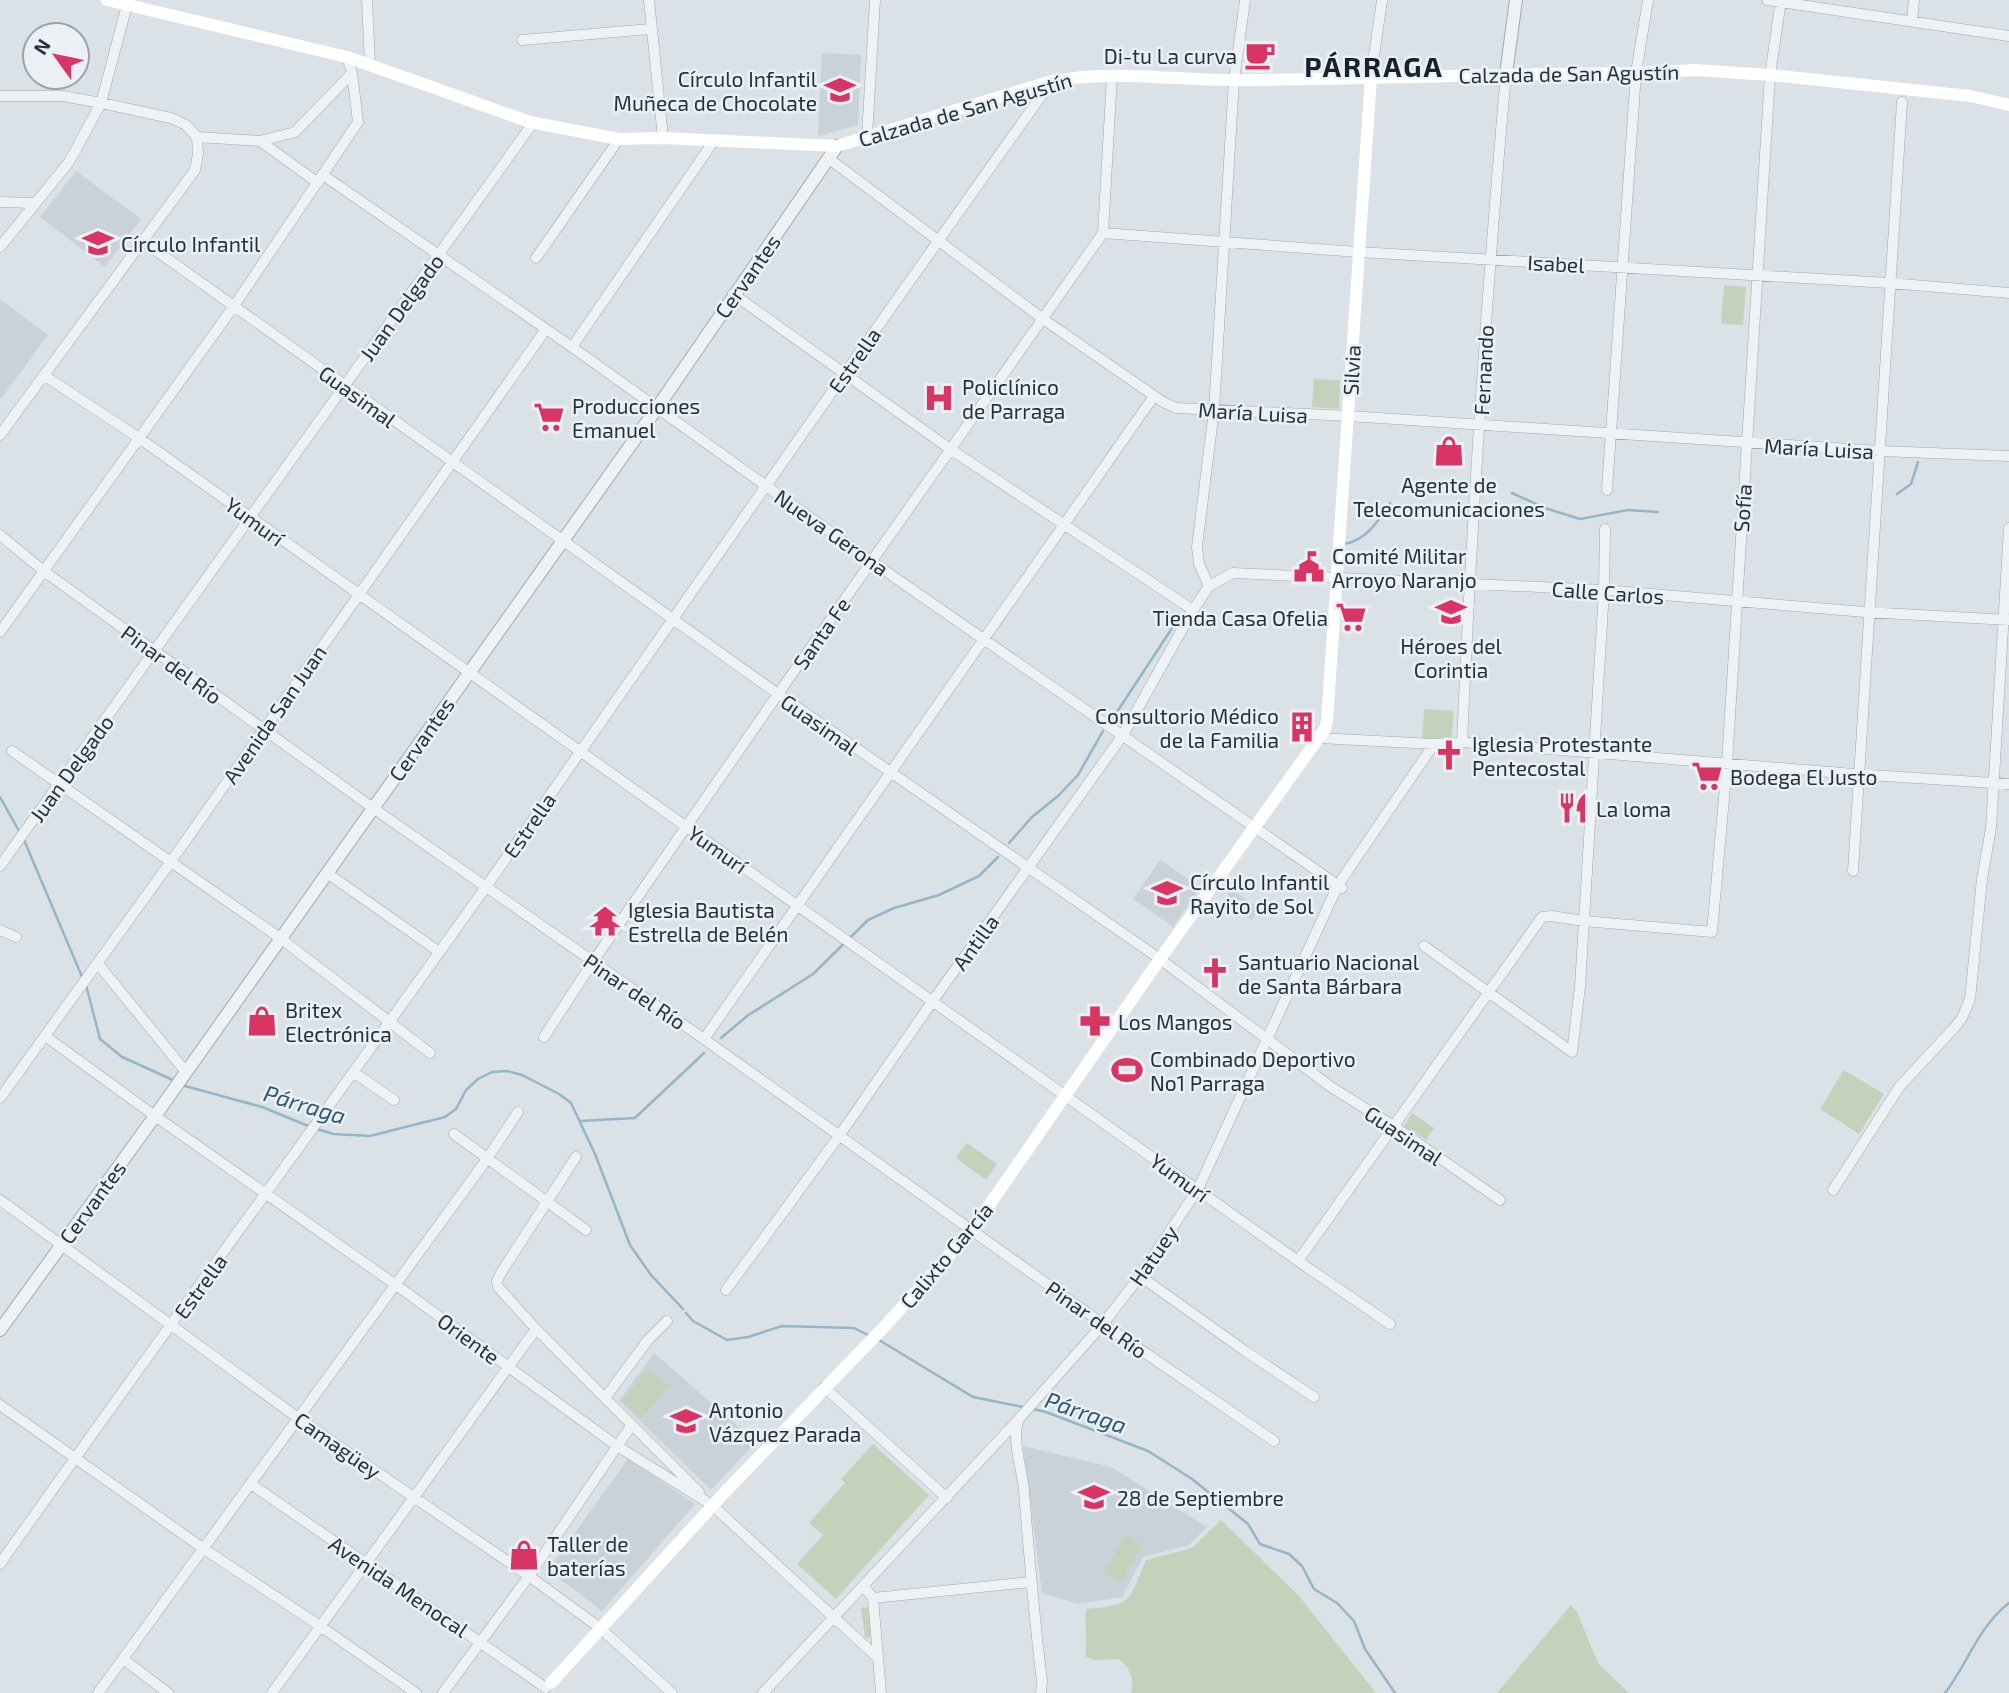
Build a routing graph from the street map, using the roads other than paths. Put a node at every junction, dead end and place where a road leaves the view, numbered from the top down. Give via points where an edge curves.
1 (107, 0) edge
2 (367, 0) edge
3 (649, 0) edge
4 (875, 0) edge
5 (1245, 0) edge
6 (1381, 0) edge
7 (1516, 0) edge
8 (1648, 0) edge
9 (1767, 0) edge
10 (1914, 0) edge
11 (1781, 1) edge
12 (127, 5) junction
13 (1912, 22) junction
14 (650, 29) junction
15 (2009, 36) edge
16 (522, 40) dead end
17 (347, 57) junction
18 (370, 65) junction
19 (1636, 73) junction
20 (352, 74) junction
21 (1506, 74) junction
22 (1770, 75) junction
23 (1112, 76) junction
24 (1371, 78) junction
25 (1234, 80) junction
26 (1052, 81) junction
27 (0, 96) edge
28 (1902, 102) dead end
29 (101, 103) junction
30 (2009, 104) edge
31 (533, 123) junction
32 (867, 135) junction
33 (197, 137) junction
34 (663, 138) junction
35 (619, 139) junction
36 (260, 141) junction
37 (713, 142) junction
38 (837, 146) junction
39 (828, 158) junction
40 (321, 179) junction
41 (0, 202) edge
42 (34, 203) junction
43 (1103, 233) junction
44 (938, 240) junction
45 (144, 242) junction
46 (1223, 243) junction
47 (0, 247) edge
48 (1357, 253) junction
49 (439, 254) junction
50 (536, 258) dead end
51 (1489, 260) junction
52 (1622, 266) junction
53 (1757, 276) junction
54 (1889, 283) junction
55 (2009, 293) edge
56 (733, 294) junction
57 (234, 306) junction
58 (1044, 319) junction
59 (546, 328) junction
60 (572, 347) junction
61 (844, 374) junction
62 (45, 376) junction
63 (344, 386) junction
64 (1154, 396) junction
65 (657, 408) junction
66 (1214, 410) junction
67 (1349, 416) junction
68 (1480, 425) junction
69 (1611, 434) junction
70 (0, 435) edge
71 (139, 438) junction
72 (1747, 443) junction
73 (950, 449) junction
74 (1880, 451) junction
75 (2009, 456) edge
76 (452, 463) junction
77 (765, 485) junction
78 (1607, 490) dead end
79 (250, 517) junction
80 (1063, 525) junction
81 (1605, 528) dead end
82 (2009, 528) edge
83 (0, 535) edge
84 (561, 540) junction
85 (871, 561) junction
86 (45, 572) junction
87 (1335, 579) junction
88 (1469, 584) junction
89 (1209, 586) junction
90 (1604, 590) junction
91 (358, 595) junction
92 (1736, 601) junction
93 (1193, 610) junction
94 (1871, 612) junction
95 (672, 618) junction
96 (2006, 620) edge
97 (0, 632) edge
98 (984, 638) junction
99 (155, 651) junction
100 (468, 671) junction
101 (778, 694) junction
102 (263, 729) junction
103 (1123, 735) junction
104 (1319, 738) junction
105 (1462, 742) junction
106 (1434, 744) junction
107 (12, 751) dead end
108 (580, 751) junction
109 (1594, 752) junction
110 (1727, 764) junction
111 (890, 772) junction
112 (1859, 775) junction
113 (60, 783) junction
114 (1994, 783) junction
115 (2009, 784) edge
116 (373, 808) junction
117 (687, 827) junction
118 (1253, 827) junction
119 (172, 860) junction
120 (0, 866) edge
121 (1028, 868) junction
122 (1853, 870) dead end
123 (327, 873) junction
124 (486, 886) junction
125 (1340, 887) junction
126 (797, 904) junction
127 (1584, 921) junction
128 (0, 930) edge
129 (16, 937) dead end
130 (280, 938) junction
131 (1424, 946) dead end
132 (438, 951) junction
133 (1160, 959) junction
134 (592, 962) junction
135 (94, 968) junction
136 (1489, 992) junction
137 (932, 1002) junction
138 (389, 1020) junction
139 (45, 1036) junction
140 (544, 1037) dead end
141 (704, 1039) junction
142 (1268, 1039) junction
143 (430, 1053) dead end
144 (353, 1072) junction
145 (181, 1079) junction
146 (1066, 1095) junction
147 (0, 1098) edge
148 (394, 1100) dead end
149 (519, 1112) dead end
150 (155, 1116) junction
151 (1395, 1127) junction
152 (454, 1134) dead end
153 (839, 1136) junction
154 (576, 1157) dead end
155 (487, 1159) junction
156 (1198, 1189) junction
157 (1833, 1190) dead end
158 (268, 1194) junction
159 (0, 1200) edge
160 (1500, 1200) dead end
161 (548, 1203) junction
162 (586, 1230) dead end
163 (972, 1230) junction
164 (61, 1245) junction
165 (1298, 1261) junction
166 (1139, 1276) junction
167 (396, 1285) junction
168 (726, 1290) dead end
169 (667, 1321) dead end
170 (172, 1324) junction
171 (1103, 1324) junction
172 (1390, 1324) dead end
173 (536, 1329) junction
174 (0, 1330) edge
175 (508, 1366) junction
176 (824, 1387) junction
177 (1314, 1397) dead end
178 (606, 1398) junction
179 (0, 1405) edge
180 (298, 1418) junction
181 (1018, 1420) junction
182 (632, 1426) junction
183 (1274, 1441) dead end
184 (617, 1446) junction
185 (74, 1458) junction
186 (251, 1484) junction
187 (414, 1497) junction
188 (947, 1498) junction
189 (712, 1506) junction
190 (204, 1549) junction
191 (0, 1564) edge
192 (367, 1564) junction
193 (528, 1576) junction
194 (1030, 1581) junction
195 (864, 1587) junction
196 (873, 1598) junction
197 (833, 1618) junction
198 (320, 1626) junction
199 (600, 1629) junction
200 (480, 1641) junction
201 (878, 1658) junction
202 (123, 1659) junction
203 (548, 1689) edge
204 (98, 1693) edge
205 (168, 1693) edge
206 (272, 1693) edge
207 (416, 1693) edge
208 (443, 1693) edge
209 (673, 1693) edge
210 (763, 1693) edge
211 (881, 1693) edge
212 (1041, 1693) edge

1 - 12 main road, Calzada de San Agustín
2 - 18 street
3 - 14 street
4 - 32 street
5 - 25 street
6 - 24 street, Silvia
7 - 21 street, Fernando
8 - 19 street
9 - 11 street
10 - 13 street
11 - 13 street
11 - 22 street, Sofía
12 - 17 main road, Calzada de San Agustín
12 - 29 street
13 - 15 street
14 - 16 street
14 - 34 street
17 - 18 main road, Calzada de San Agustín
17 - 20 street
18 - 31 main road, Calzada de San Agustín
19 - 21 main road, Calzada de San Agustín
19 - 22 main road, Calzada de San Agustín via 1695,70
19 - 52 street
20 - 36 street via 295,132
20 - 40 street via 358,121
21 - 24 main road, Calzada de San Agustín
21 - 51 street, Fernando
22 - 30 main road, Calzada de San Agustín via 1904,87
22 - 53 street, Sofía
23 - 25 main road, Calzada de San Agustín
23 - 26 main road, Calzada de San Agustín
23 - 43 street
24 - 25 main road, Calzada de San Agustín
24 - 48 main road, Silvia
25 - 46 street
26 - 32 main road, Calzada de San Agustín
26 - 44 street, Estrella
27 - 29 street via 63,96
28 - 54 street
29 - 33 street via 171,118
29 - 42 street via 69,162
31 - 35 main road, Calzada de San Agustín
31 - 49 street, Juan Delgado
32 - 38 main road, Calzada de San Agustín
33 - 36 street
33 - 45 street via 195,170
34 - 35 main road, Calzada de San Agustín
34 - 37 main road, Calzada de San Agustín
35 - 50 street
36 - 40 street, Nueva Gerona
37 - 38 main road, Calzada de San Agustín
37 - 60 street
38 - 39 street, Cervantes
39 - 44 street, María Luisa
39 - 56 street, Cervantes
40 - 49 street, Nueva Gerona
40 - 57 street
41 - 42 street
42 - 47 street
43 - 46 street, Isabel
43 - 58 street, Santa Fe
44 - 58 street, María Luisa
44 - 61 street, Estrella
45 - 57 street, Guasimal
45 - 62 street
46 - 48 street, Isabel
46 - 66 street
48 - 51 street, Isabel
48 - 67 main road, Silvia
49 - 59 street, Nueva Gerona
49 - 63 street, Juan Delgado
51 - 52 street, Isabel
51 - 68 street, Fernando
52 - 53 street, Isabel
52 - 69 street
53 - 54 street, Isabel
53 - 72 street, Sofía
54 - 55 street, Isabel
54 - 74 street
56 - 61 street
56 - 65 street, Cervantes
57 - 63 street, Guasimal
57 - 71 street
58 - 64 street, María Luisa
58 - 73 street, Santa Fe
59 - 60 street, Nueva Gerona
59 - 76 street, Avenida San Juan
60 - 65 street, Nueva Gerona
61 - 73 street
61 - 77 street, Estrella
62 - 70 street
62 - 71 street, Yumurí
63 - 76 street, Guasimal
63 - 79 street, Juan Delgado
64 - 66 street, María Luisa via 1176,408
64 - 80 street
65 - 77 street, Nueva Gerona
65 - 84 street, Cervantes
66 - 67 street, María Luisa
66 - 89 street via 1197,547
67 - 68 street, María Luisa
67 - 87 main road, Silvia
68 - 69 street, María Luisa
68 - 88 street, Fernando
69 - 72 street, María Luisa
69 - 78 street
71 - 79 street, Yumurí
71 - 86 street
72 - 74 street, María Luisa
72 - 92 street, Sofía
73 - 80 street
73 - 85 street, Santa Fe
74 - 75 street, María Luisa
74 - 94 street
76 - 84 street, Guasimal
76 - 91 street, Avenida San Juan
77 - 85 street, Nueva Gerona
77 - 95 street, Estrella
79 - 91 street, Yumurí
79 - 99 street, Juan Delgado
80 - 93 street
80 - 98 street
81 - 90 street
82 - 96 street
83 - 86 street, Pinar del Río
84 - 95 street, Guasimal
84 - 100 street, Cervantes
85 - 98 street, Nueva Gerona
85 - 101 street, Santa Fe
86 - 97 street
86 - 99 street, Pinar del Río
87 - 88 street, Calle Carlos
87 - 89 street, Calle Carlos via 1233,573
87 - 104 main road, Silvia via 1327,721
88 - 90 street, Calle Carlos
88 - 105 street, Fernando
89 - 93 street, Antilla
90 - 92 street, Calle Carlos
90 - 109 street
91 - 100 street, Yumurí
91 - 102 street, Avenida San Juan
92 - 94 street, Calle Carlos
92 - 110 street, Sofía
93 - 103 street, Antilla
94 - 96 street, Calle Carlos
94 - 112 street
95 - 101 street, Guasimal
95 - 108 street, Estrella
96 - 114 street
98 - 103 street, Nueva Gerona
98 - 111 street
99 - 102 street, Pinar del Río
99 - 113 street, Juan Delgado
100 - 108 street, Yumurí
100 - 116 street, Cervantes
101 - 111 street, Guasimal
101 - 117 street, Santa Fe
102 - 116 street, Pinar del Río
102 - 119 street, Avenida San Juan
103 - 118 street, Nueva Gerona
103 - 121 street, Antilla
104 - 106 street
104 - 118 main road, Calixto García
105 - 106 street
105 - 109 street
106 - 125 street, Hatuey
107 - 113 street
108 - 117 street, Yumurí
108 - 124 street, Estrella
109 - 110 street
109 - 127 street
110 - 112 street
110 - 127 street, Sofía via 1712,932
111 - 121 street, Guasimal
111 - 126 street
112 - 114 street
112 - 122 street
113 - 119 street
113 - 120 street, Juan Delgado
114 - 115 street
114 - 157 street via 1967,1009 1900,1086
116 - 123 street, Cervantes
116 - 124 street, Pinar del Río
117 - 126 street, Yumurí
117 - 134 street, Santa Fe
118 - 125 street, Nueva Gerona
118 - 133 main road, Calixto García
119 - 130 street
119 - 135 street, Avenida San Juan
121 - 133 street, Guasimal
121 - 137 street, Antilla
123 - 130 street, Cervantes
123 - 132 street
124 - 132 street, Estrella
124 - 134 street, Pinar del Río
125 - 142 street, Hatuey
126 - 137 street, Yumurí
126 - 141 street
127 - 136 street via 1542,917
127 - 136 street via 1572,1052
128 - 129 street
130 - 138 street
130 - 145 street, Cervantes
131 - 136 street
132 - 138 street, Estrella
133 - 142 street, Guasimal
133 - 146 main road, Calixto García
134 - 140 street, Santa Fe
134 - 141 street, Pinar del Río
135 - 139 street, Avenida San Juan
135 - 145 street
136 - 151 street
137 - 146 street, Yumurí
137 - 153 street, Antilla
138 - 143 street
138 - 144 street, Estrella
139 - 147 street, Avenida San Juan
139 - 150 street, Oriente
141 - 153 street, Pinar del Río
142 - 151 street, Guasimal via 1331,1087
142 - 156 street, Hatuey
144 - 148 street
144 - 158 street, Estrella
145 - 150 street, Cervantes
146 - 156 street, Yumurí
146 - 163 main road, Calixto García
149 - 155 street
150 - 158 street, Oriente
150 - 164 street, Cervantes
151 - 160 street, Guasimal
151 - 165 street
152 - 155 street
153 - 163 street, Pinar del Río
153 - 168 street, Antilla
154 - 161 street
155 - 161 street
155 - 167 street
156 - 165 street, Yumurí
156 - 166 street, Hatuey
158 - 167 street, Oriente
158 - 170 street, Estrella
159 - 164 street, Camagüey
161 - 162 street
161 - 173 street via 497,1280 502,1293
163 - 171 street, Pinar del Río
163 - 176 main road, Calixto García
164 - 170 street, Camagüey
164 - 174 street, Cervantes
165 - 172 street, Yumurí
166 - 171 street, Hatuey
166 - 177 street
167 - 175 street, Oriente
167 - 180 street
169 - 178 street
170 - 180 street, Camagüey
170 - 185 street, Estrella
171 - 181 street, Hatuey
171 - 183 street, Pinar del Río
173 - 175 street
173 - 178 street
175 - 184 street, Oriente
175 - 187 street
176 - 188 street
176 - 189 main road, Calixto García
178 - 182 street
179 - 185 street
180 - 186 street
180 - 187 street, Camagüey
181 - 188 street, Hatuey
181 - 194 street via 1015,1432
182 - 184 street
182 - 189 street
184 - 189 street, Oriente
184 - 193 street
185 - 190 street
185 - 191 street, Estrella
186 - 190 street
186 - 192 street, Avenida Menocal
187 - 192 street
187 - 193 street, Camagüey
188 - 195 street, Hatuey
189 - 197 street, Oriente
189 - 199 main road, Calixto García
190 - 198 street
190 - 202 street
192 - 198 street
192 - 200 street, Avenida Menocal
193 - 199 street, Camagüey
193 - 200 street
194 - 196 street
194 - 212 street
195 - 196 street
195 - 197 street, Hatuey
196 - 201 street
197 - 201 street, Oriente
197 - 210 street, Hatuey
198 - 206 street
198 - 207 street
199 - 203 main road, Calixto García
199 - 209 street, Camagüey
200 - 203 street, Avenida Menocal
200 - 208 street
201 - 211 street
202 - 204 street
202 - 205 street

